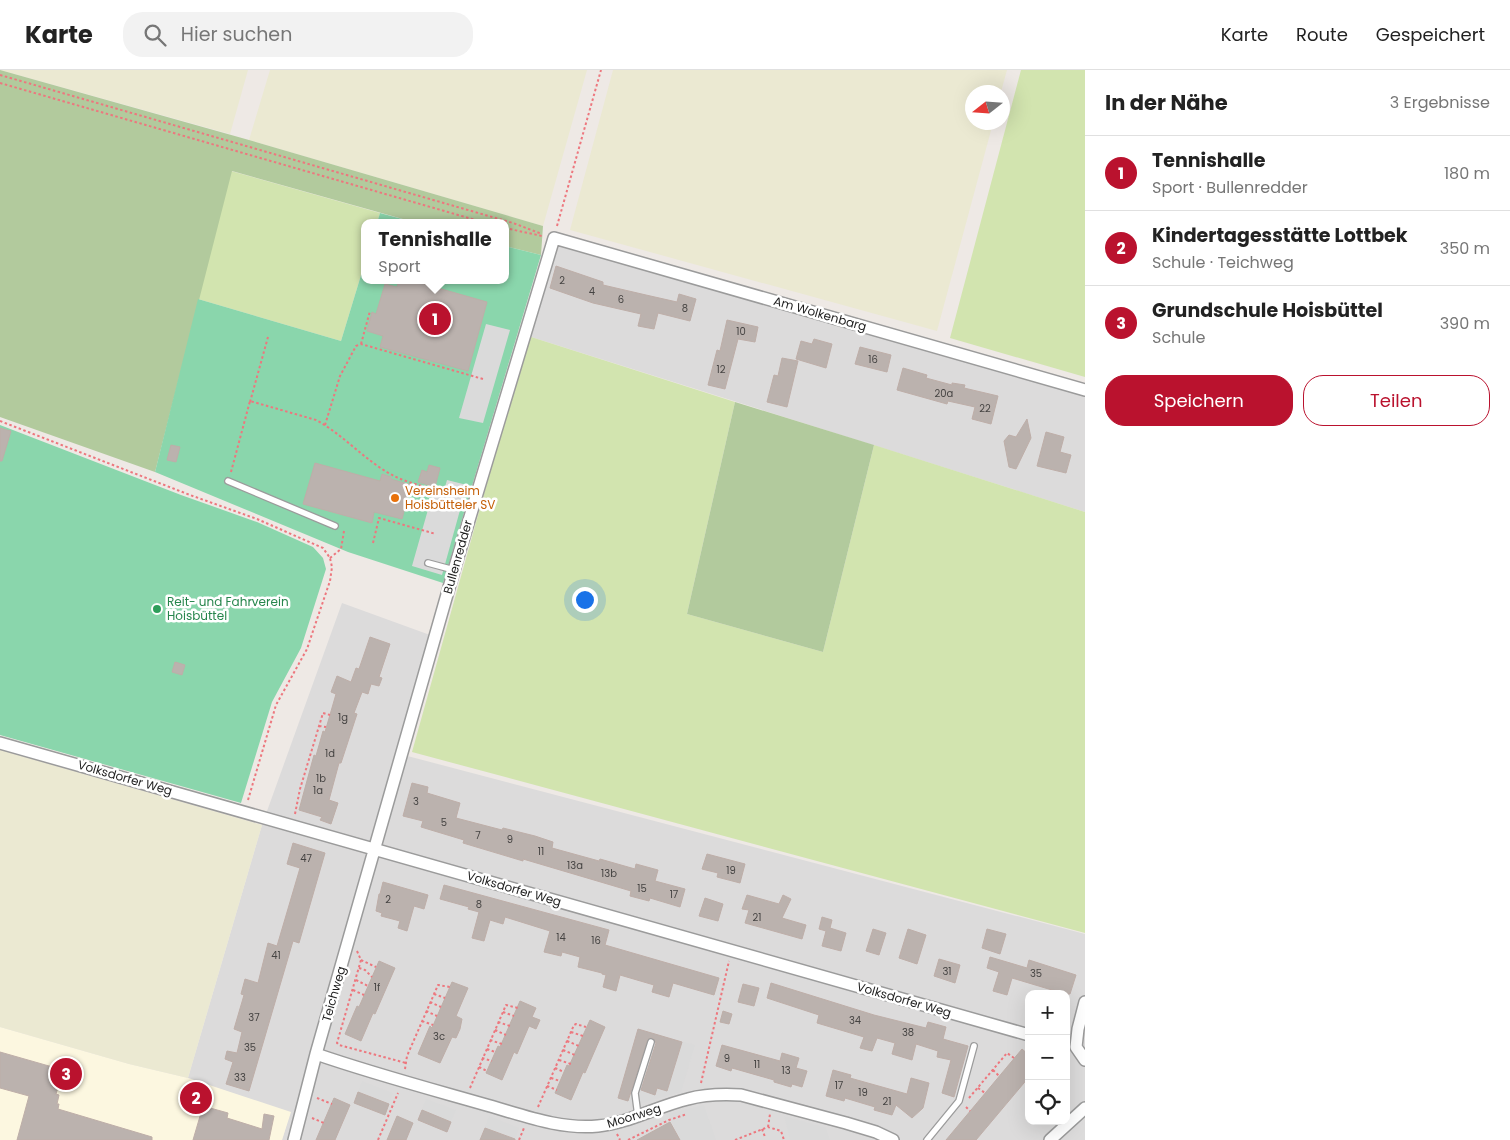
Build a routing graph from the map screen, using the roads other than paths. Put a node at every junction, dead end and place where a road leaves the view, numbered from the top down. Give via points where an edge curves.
1 (554, 238) joint
2 (1085, 390) edge
3 (228, 481) road end
4 (335, 526) dead end
5 (428, 563) dead end
6 (454, 570) junction
7 (0, 743) edge
8 (375, 849) junction
9 (1085, 1002) edge
10 (1025, 1034) edge
11 (651, 1042) dead end
12 (974, 1046) dead end
13 (1076, 1047) edge
14 (316, 1054) junction
15 (1085, 1060) edge
16 (1085, 1108) edge
17 (638, 1116) junction
18 (294, 1140) edge
19 (893, 1140) edge
20 (927, 1140) edge
21 (1050, 1140) edge

1 - 2 street, Am Wolkenbarg
1 - 6 street, Bullenredder
3 - 4 lane
5 - 6 lane
6 - 8 street, Bullenredder
7 - 8 street, Volksdorfer Weg
8 - 10 street, Volksdorfer Weg
8 - 14 street, Teichweg
9 - 13 street
11 - 17 lane via 635,1093
12 - 20 lane via 959,1101
13 - 15 street
14 - 17 street, Moorweg via 466,1099 572,1126 598,1126
14 - 18 street, Teichweg
16 - 21 street
17 - 19 street, Moorweg via 698,1097 741,1095

